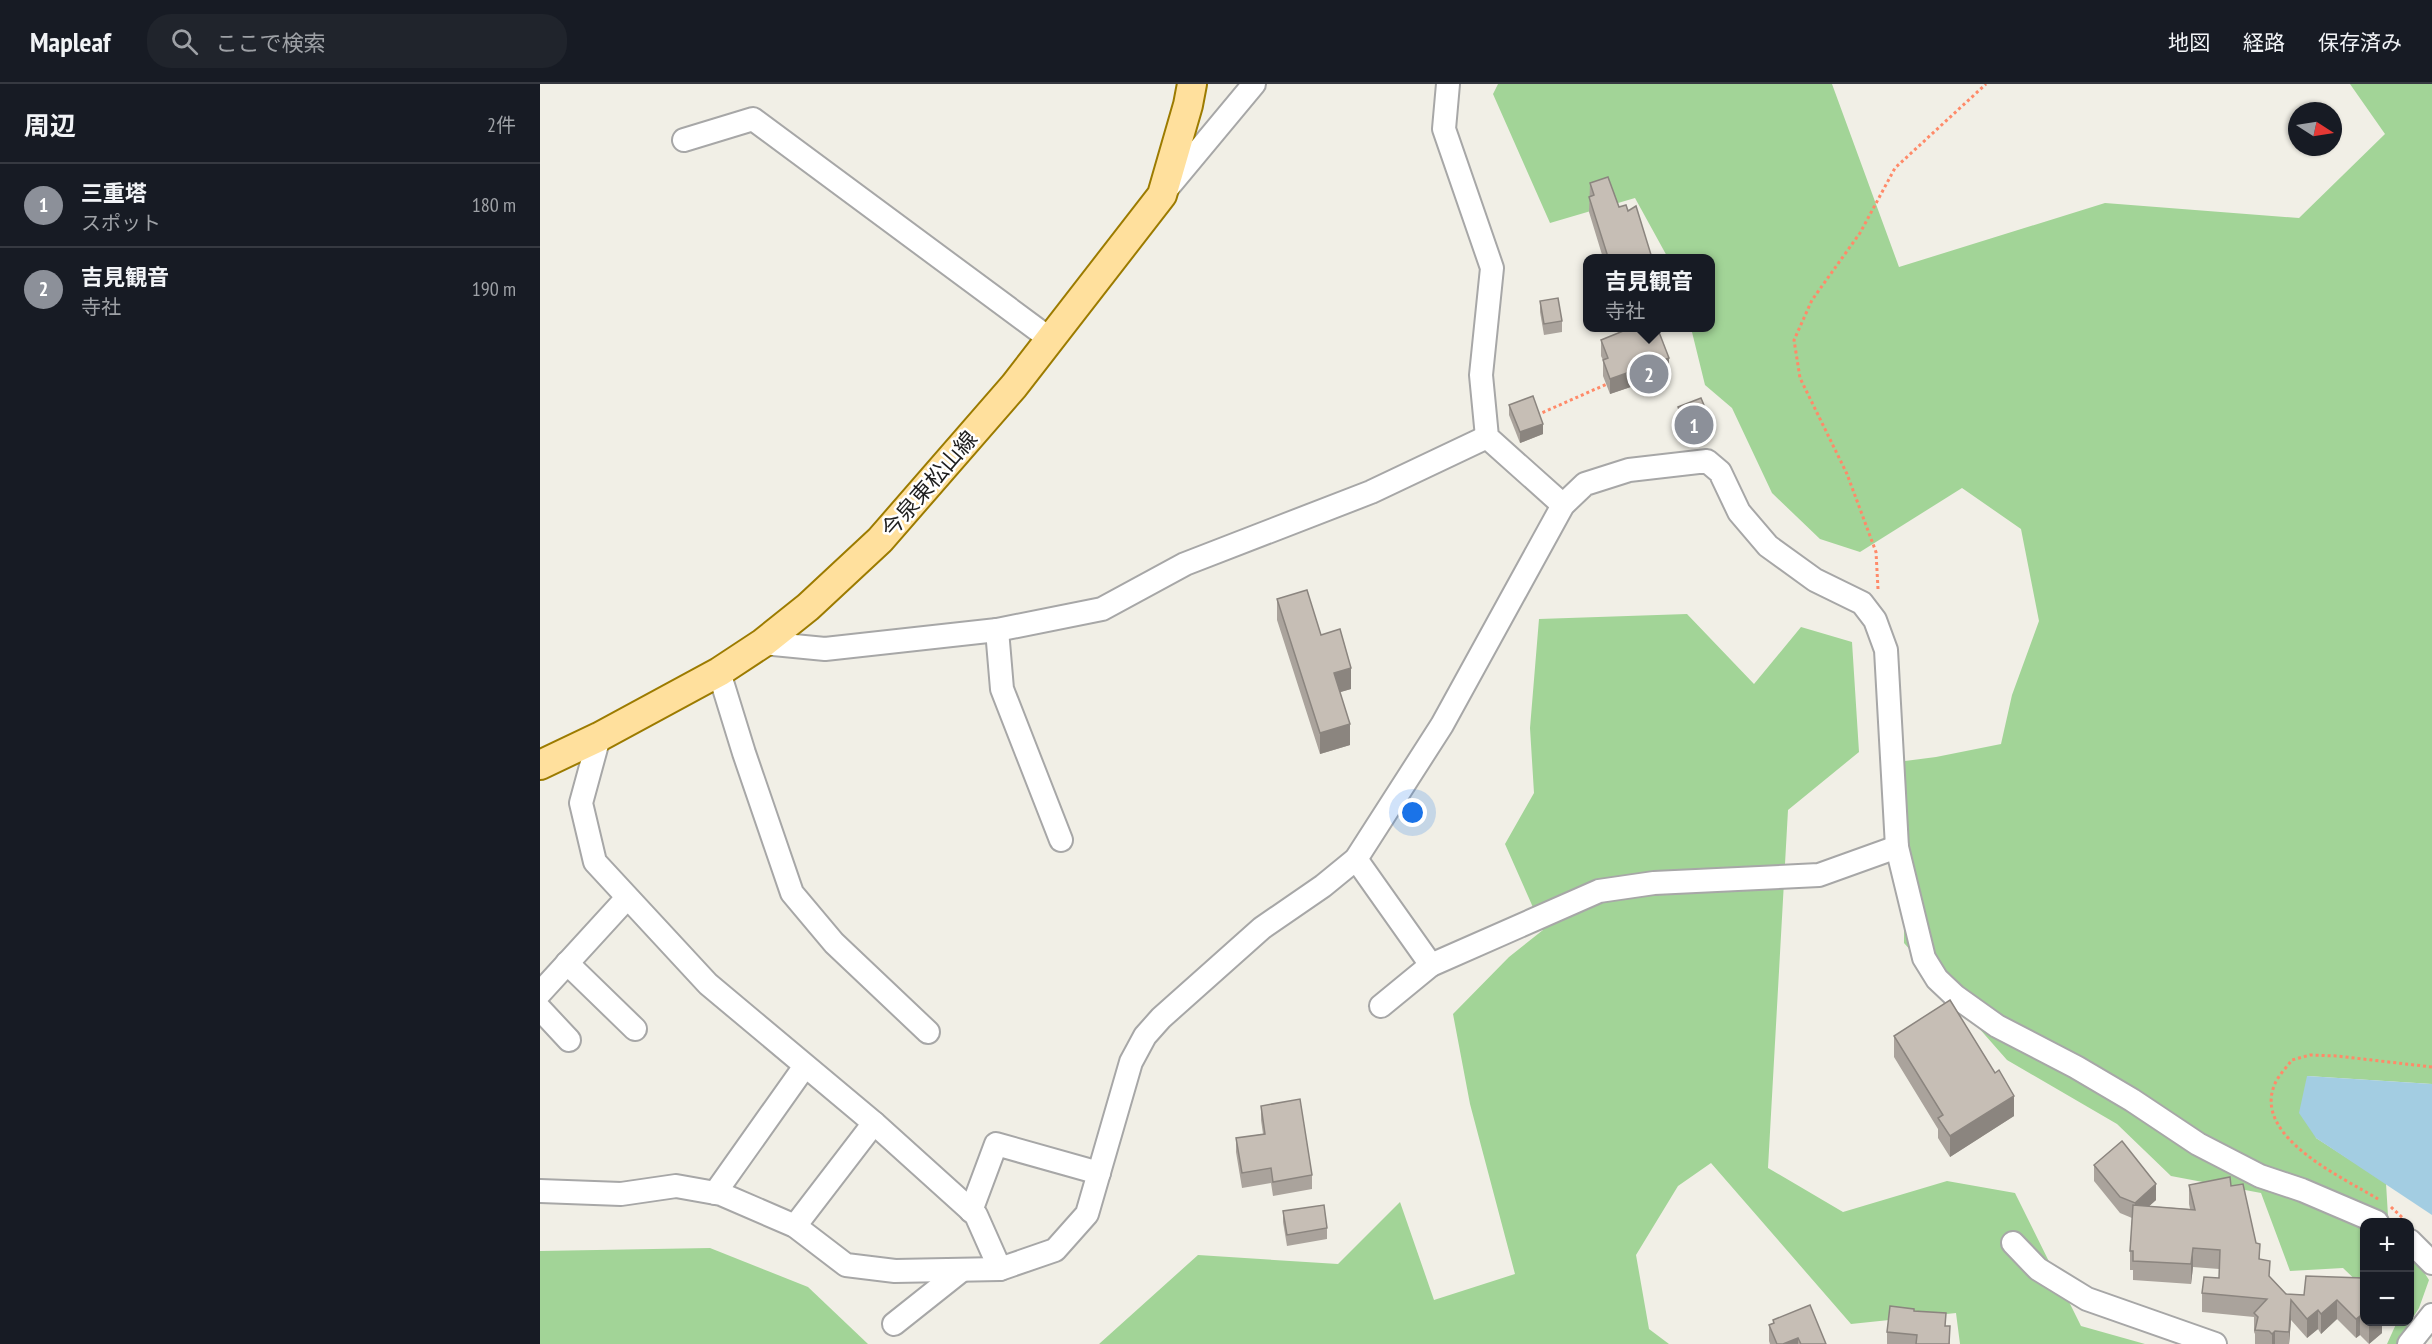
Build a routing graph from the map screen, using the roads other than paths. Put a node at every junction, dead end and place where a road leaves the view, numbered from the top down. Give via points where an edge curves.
1 (1192, 84) edge
2 (1254, 84) edge
3 (1448, 84) edge
4 (684, 140) dead end
5 (1162, 195) junction
6 (1050, 339) junction
7 (1487, 437) junction
8 (1563, 506) junction
9 (997, 630) junction
10 (763, 643) junction
11 (719, 672) junction
12 (599, 737) junction
13 (540, 765) edge
14 (1061, 840) dead end
15 (1897, 847) junction
16 (1356, 859) junction
17 (627, 899) junction
18 (567, 963) junction
19 (1431, 965) junction
20 (540, 993) edge
21 (1382, 1006) dead end
22 (540, 1009) edge
23 (635, 1029) dead end
24 (928, 1032) dead end
25 (569, 1040) dead end
26 (805, 1066) junction
27 (874, 1123) junction
28 (1099, 1173) junction
29 (540, 1191) edge
30 (715, 1193) junction
31 (971, 1211) junction
32 (2368, 1218) edge
33 (795, 1226) junction
34 (2013, 1243) dead end
35 (2414, 1246) edge
36 (2432, 1263) edge
37 (1000, 1269) junction
38 (962, 1270) junction
39 (2432, 1315) edge
40 (894, 1324) dead end
41 (2215, 1344) edge
42 (2409, 1344) edge

1 - 5 main road, 今泉東松山線
2 - 5 street
3 - 7 street via 1444,129 1492,268 1481,375
4 - 6 street via 753,119
5 - 6 main road, 今泉東松山線
6 - 10 main road, 今泉東松山線 via 880,540
7 - 8 street
7 - 9 street via 1371,492 1185,564 1102,609
8 - 15 street via 1585,484 1629,470 1707,461 1720,472 1739,512 1768,546 1815,580 1862,603 1875,620 1886,650
8 - 16 street via 1442,725
9 - 10 street via 825,649
9 - 14 street via 1002,689
10 - 11 main road, 今泉東松山線
11 - 12 main road, 今泉東松山線
11 - 24 street via 792,893 834,943
12 - 13 main road, 今泉東松山線
12 - 17 street via 581,803 595,862
15 - 19 street via 1819,875 1654,883 1599,891
15 - 32 street via 1924,958 1937,979 1955,996 1997,1026 2076,1067 2221,1157
16 - 19 street
16 - 28 street via 1262,928 1145,1036 1131,1062
17 - 18 street
17 - 26 street via 708,984
18 - 20 street
18 - 23 street
19 - 21 street
22 - 25 street
26 - 27 street
26 - 30 street
27 - 31 street
27 - 33 street
28 - 31 street via 996,1144
28 - 37 street via 1087,1214 1055,1250
29 - 30 street via 621,1194 676,1186
30 - 33 street
31 - 37 street
33 - 38 street via 846,1265 895,1271
34 - 41 street via 2038,1269 2087,1299
35 - 36 street
37 - 38 street
38 - 40 street
39 - 42 street

